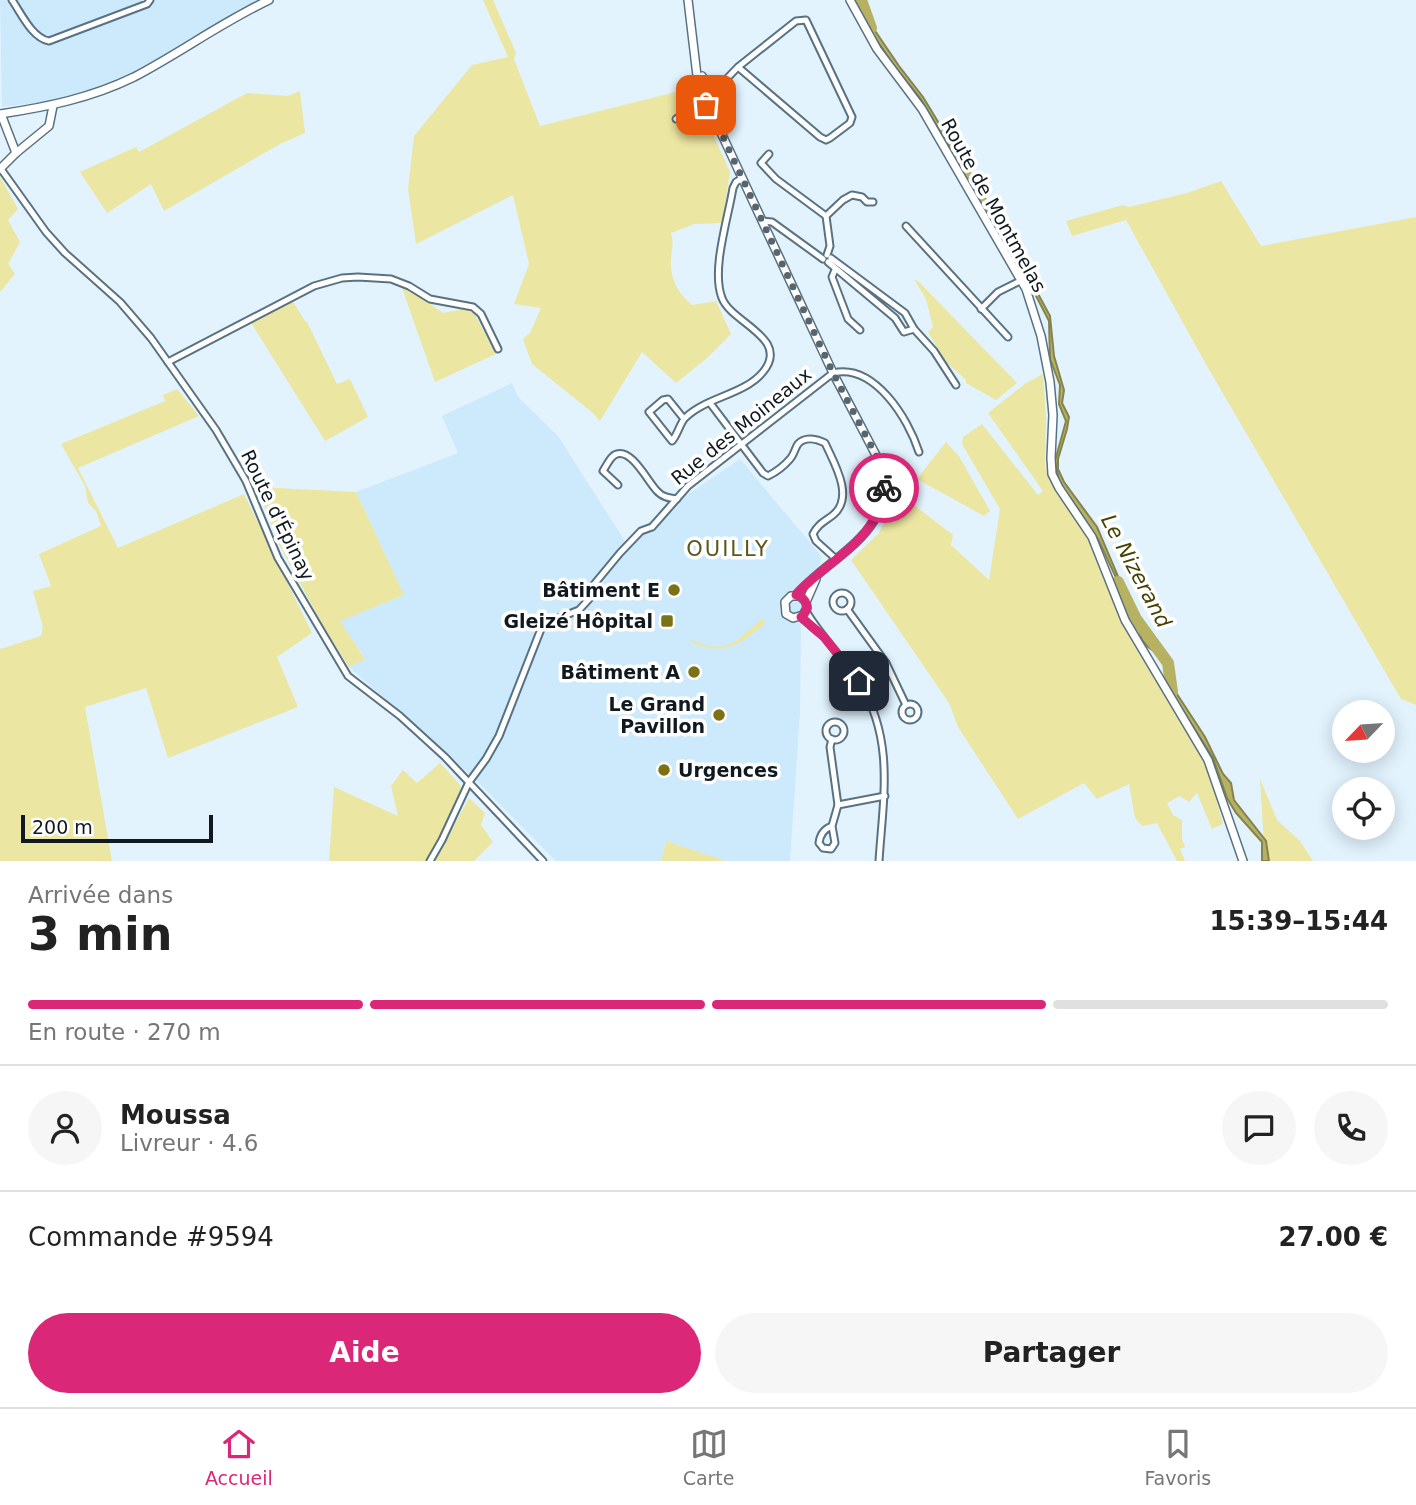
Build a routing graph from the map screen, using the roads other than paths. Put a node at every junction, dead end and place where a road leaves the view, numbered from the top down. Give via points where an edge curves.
1 (12, 0) edge
2 (150, 0) edge
3 (269, 0) edge
4 (688, 0) edge
5 (850, 0) edge
6 (738, 68) junction
7 (707, 98) junction
8 (54, 106) junction
9 (0, 113) edge
10 (676, 119) dead end
11 (16, 153) junction
12 (769, 154) dead end
13 (0, 169) edge
14 (741, 179) junction
15 (873, 201) dead end
16 (826, 216) junction
17 (762, 221) junction
18 (906, 226) dead end
19 (827, 258) junction
20 (835, 270) junction
21 (1022, 281) junction
22 (981, 309) junction
23 (914, 329) junction
24 (860, 330) dead end
25 (1007, 337) dead end
26 (498, 349) dead end
27 (168, 362) junction
28 (833, 373) junction
29 (956, 385) dead end
30 (710, 403) junction
31 (684, 419) junction
32 (740, 446) junction
33 (919, 452) dead end
34 (618, 485) dead end
35 (677, 499) junction
36 (836, 559) junction
37 (820, 571) junction
38 (796, 595) junction
39 (806, 602) junction
40 (847, 610) dead end
41 (804, 614) junction
42 (556, 619) dead end
43 (549, 623) dead end
44 (886, 663) junction
45 (859, 681) junction
46 (906, 705) dead end
47 (832, 739) dead end
48 (469, 782) junction
49 (885, 796) junction
50 (838, 805) junction
51 (832, 826) dead end
52 (430, 861) edge
53 (542, 861) edge
54 (879, 861) edge
55 (1243, 861) edge

1 - 2 street via 36,34 49,41
3 - 8 street via 133,77
4 - 7 street via 691,34
5 - 21 street, Route de Montmelas via 877,49 922,109
6 - 6 street via 796,21 806,20 852,117 850,122 826,140
6 - 7 street
7 - 10 street
7 - 14 street
8 - 9 street
8 - 11 street via 49,127
9 - 11 street
11 - 13 street
12 - 16 street via 760,164
13 - 27 street, Route d'Épinay via 46,232 120,302
14 - 17 street
14 - 30 street via 733,188 716,276 722,301 763,337 770,361 751,382
15 - 16 street via 852,195
16 - 19 street
17 - 19 street via 772,222
17 - 28 street
18 - 22 street
19 - 20 street
19 - 23 street via 905,313
20 - 23 street via 895,318 904,332
20 - 24 street via 832,277 848,319
21 - 22 street via 998,292
21 - 55 street, Route de Montmelas via 1048,374 1052,474 1092,537 1125,620 1208,761
22 - 25 street
23 - 29 street
26 - 27 street via 473,307 430,299 391,279 358,277 314,286
27 - 48 street, Route d'Épinay via 234,458 278,558 342,668
28 - 32 street, Rue des Moineaux
28 - 33 street via 849,371 883,392 904,419
28 - 36 street via 878,459 885,490 871,527
30 - 31 street
30 - 32 street
31 - 31 street via 672,441 649,412 668,399
32 - 35 street, Rue des Moineaux
32 - 36 street via 768,476 805,440 825,443 843,488 843,501 813,534
34 - 35 street via 603,471 620,453 627,455 657,491
35 - 42 street, Rue des Moineaux via 620,553 579,610
36 - 37 street
37 - 38 street
37 - 39 street
38 - 39 street
38 - 41 street via 786,600 784,610 790,617
39 - 41 street
40 - 44 street
41 - 45 street
43 - 48 street via 541,629 499,736
44 - 45 street
44 - 46 street
45 - 49 street via 883,739
47 - 50 street
48 - 52 street
48 - 53 street, Route d'Épinay
49 - 50 street
49 - 54 street
50 - 51 street

